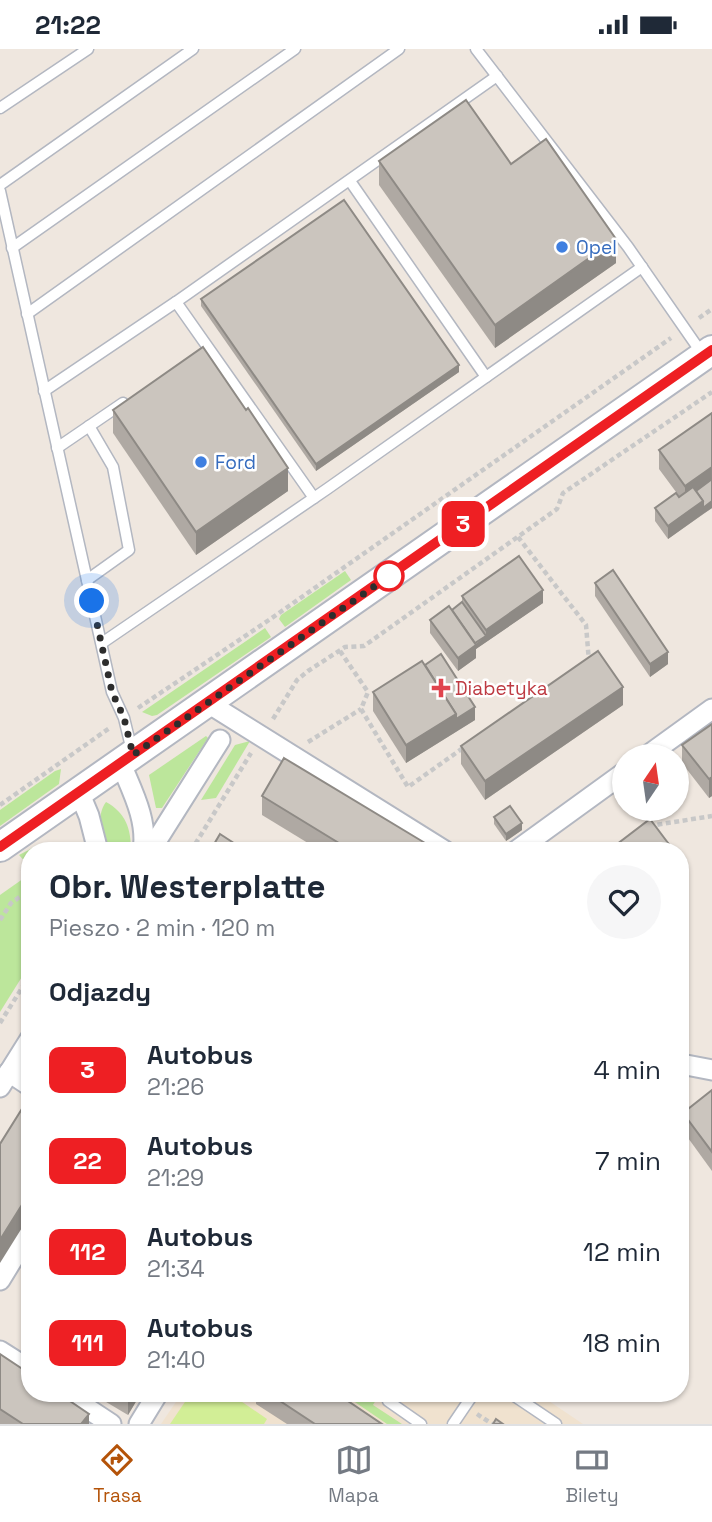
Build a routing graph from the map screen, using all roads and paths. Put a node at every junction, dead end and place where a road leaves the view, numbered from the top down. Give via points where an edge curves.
1 (88, 49) edge
2 (193, 49) edge
3 (295, 49) edge
4 (399, 49) edge
5 (476, 49) edge
6 (497, 76) junction
7 (0, 108) edge
8 (350, 181) junction
9 (0, 188) edge
10 (12, 248) junction
11 (642, 267) junction
12 (176, 302) junction
13 (712, 309) edge
14 (27, 314) junction
15 (686, 328) junction
16 (207, 345) junction
17 (196, 353) edge
18 (708, 353) edge
19 (486, 377) junction
20 (44, 391) junction
21 (712, 392) edge
22 (132, 397) edge
23 (89, 426) junction
24 (57, 448) junction
25 (314, 498) junction
26 (517, 537) junction
27 (88, 580) junction
28 (102, 643) junction
29 (340, 651) junction
30 (579, 669) edge
31 (208, 703) junction
32 (361, 709) junction
33 (712, 709) edge
34 (124, 718) junction
35 (261, 737) junction
36 (220, 740) dead end
37 (664, 744) edge
38 (464, 747) edge
39 (289, 754) junction
40 (127, 759) junction
41 (612, 781) edge
42 (79, 792) junction
43 (0, 805) edge
44 (712, 816) edge
45 (640, 834) edge
46 (96, 842) edge
47 (144, 842) edge
48 (156, 842) edge
49 (197, 842) edge
50 (431, 842) edge
51 (528, 842) edge
52 (0, 847) edge
53 (21, 896) edge
54 (0, 920) edge
55 (21, 989) edge
56 (0, 1023) edge
57 (21, 1054) edge
58 (689, 1066) edge
59 (712, 1070) edge
60 (5, 1080) edge
61 (21, 1246) edge
62 (0, 1280) edge
63 (0, 1351) edge
64 (21, 1364) edge
65 (78, 1402) edge
66 (152, 1402) edge
67 (389, 1402) edge
68 (468, 1402) edge
69 (523, 1402) edge
70 (111, 1424) edge
71 (139, 1424) edge
72 (421, 1424) edge
73 (453, 1424) edge
74 (556, 1424) edge

1 - 7 lane
2 - 9 lane
3 - 10 lane
4 - 14 lane
5 - 6 lane
6 - 8 lane
6 - 11 lane
8 - 12 lane
8 - 19 lane
9 - 10 lane
10 - 14 lane
11 - 15 lane
11 - 19 lane
12 - 16 lane
12 - 20 lane
13 - 15 path
14 - 20 lane
15 - 18 lane
15 - 34 path
16 - 17 lane
16 - 25 lane
18 - 31 main road
19 - 25 lane
20 - 24 lane
21 - 26 path via 563,493 557,509
22 - 23 lane
23 - 24 lane
23 - 27 lane via 113,467 129,550
24 - 27 lane
25 - 28 lane
26 - 29 path via 364,646
26 - 30 path via 586,625 590,661
27 - 28 lane
28 - 34 lane via 112,692
29 - 32 path via 368,692
29 - 35 path via 297,680
31 - 35 street
31 - 40 main road
32 - 38 path via 408,787
32 - 39 path
33 - 37 street
34 - 40 lane
34 - 43 path
35 - 39 street
35 - 49 path
36 - 48 street
39 - 50 street
40 - 42 main road
40 - 47 street
41 - 51 street
42 - 46 street
42 - 52 main road
44 - 45 path via 650,825
53 - 54 path
55 - 56 path
57 - 60 street
58 - 59 street
61 - 62 street
63 - 64 street
65 - 70 street
66 - 71 street
67 - 72 lane
68 - 73 lane
69 - 74 lane

